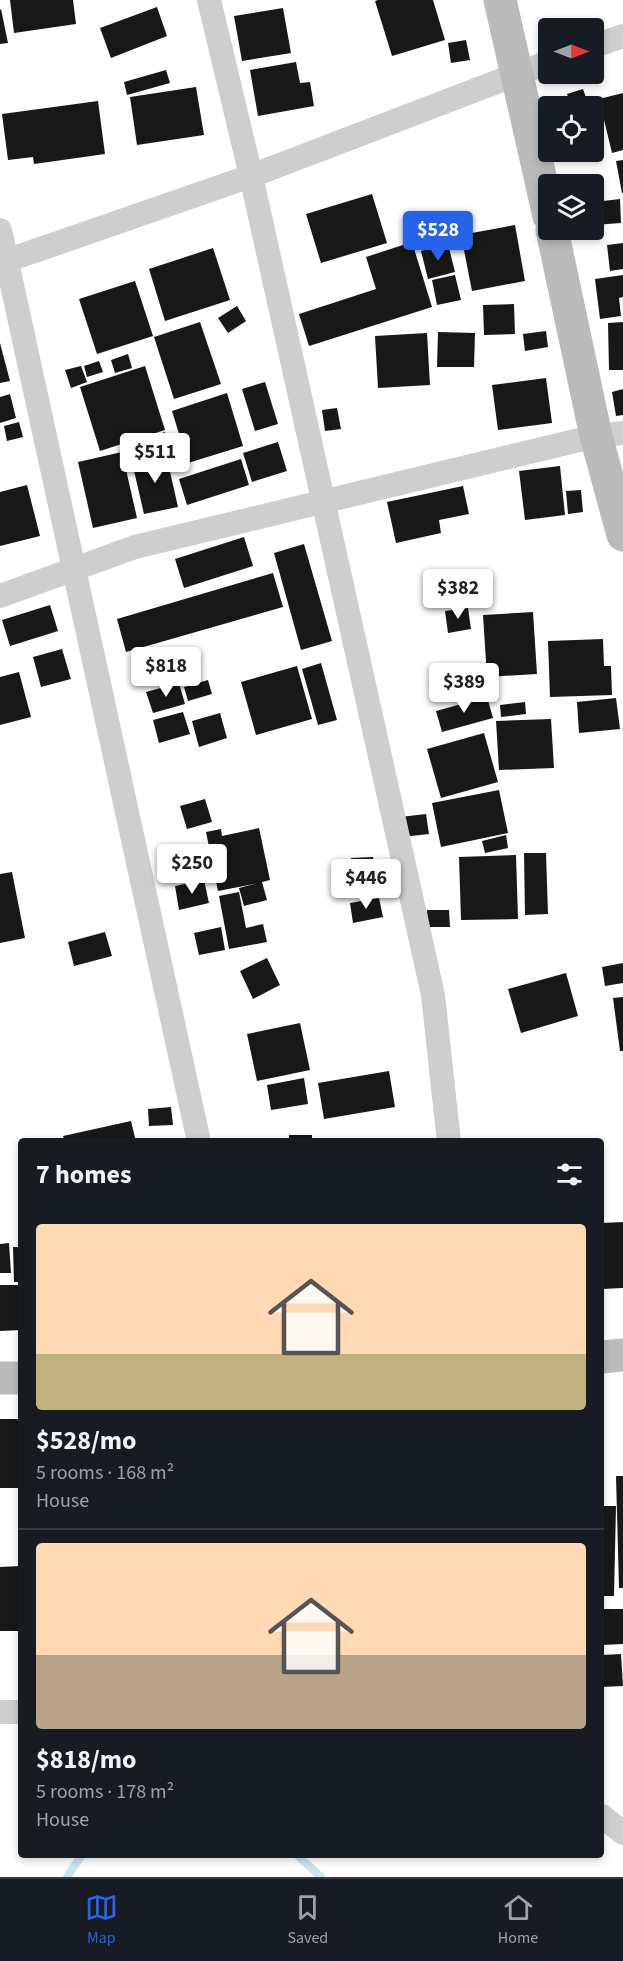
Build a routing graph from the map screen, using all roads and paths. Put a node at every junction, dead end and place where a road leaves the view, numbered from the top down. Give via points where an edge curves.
1 (209, 0) edge
2 (500, 0) edge
3 (623, 36) edge
4 (604, 43) edge
5 (538, 66) edge
6 (518, 73) junction
7 (540, 174) edge
8 (251, 176) junction
9 (0, 230) edge
10 (555, 240) edge
11 (3, 262) edge
12 (610, 435) edge
13 (324, 500) junction
14 (623, 535) edge
15 (74, 568) junction
16 (0, 596) edge
17 (198, 1138) edge
18 (449, 1138) edge
19 (623, 1355) edge
20 (604, 1357) edge
21 (0, 1378) edge
22 (18, 1378) edge
23 (0, 1712) edge
24 (18, 1712) edge
25 (604, 1818) edge
26 (623, 1833) edge

1 - 8 street
2 - 6 street
3 - 4 street
5 - 6 street
6 - 7 street
6 - 8 street
8 - 11 street
8 - 13 street
9 - 11 street
10 - 12 street
11 - 15 street
12 - 13 street
12 - 14 street
13 - 15 street via 135,547
13 - 18 street via 433,995
15 - 16 street
15 - 17 street
19 - 20 street
21 - 22 street
23 - 24 street
25 - 26 street

